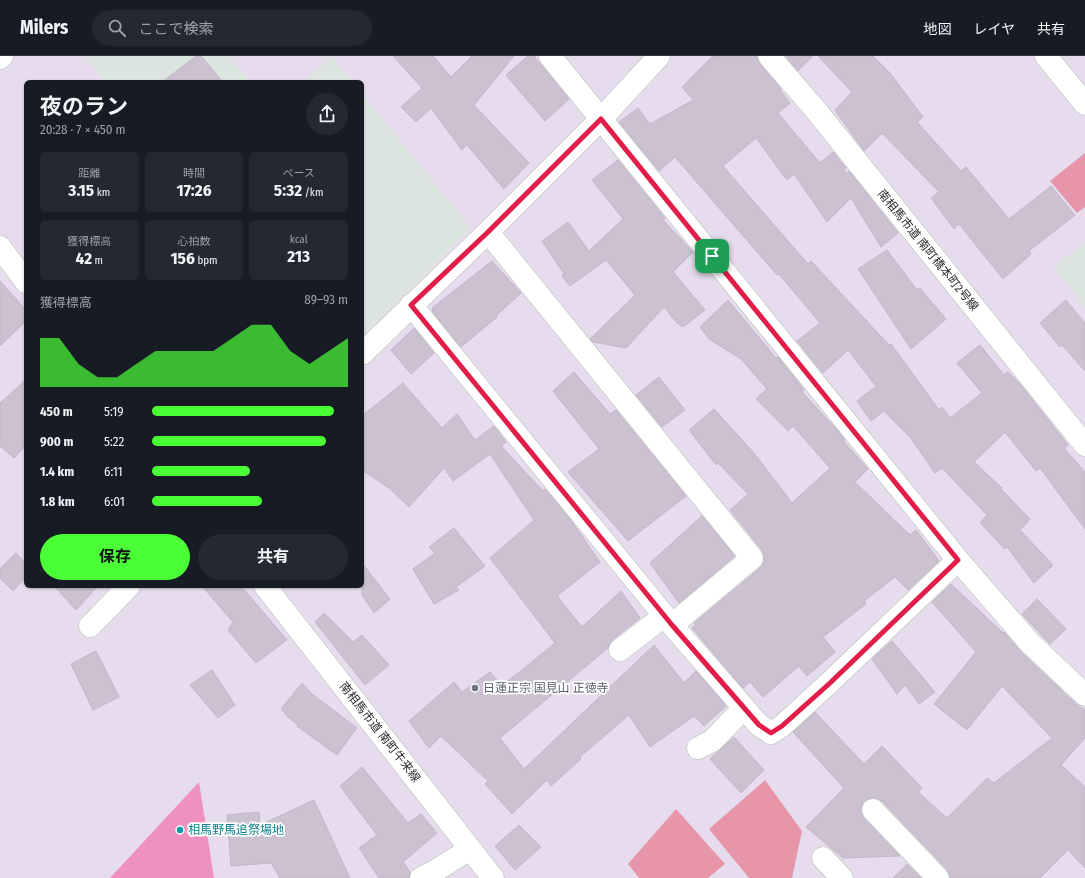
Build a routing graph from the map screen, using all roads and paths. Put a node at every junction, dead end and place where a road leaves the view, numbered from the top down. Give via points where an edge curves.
1 (550, 56) edge
2 (659, 56) edge
3 (769, 56) edge
4 (1046, 56) edge
5 (1085, 104) edge
6 (601, 119) junction
7 (488, 232) junction
8 (0, 247) edge
9 (24, 279) edge
10 (411, 305) junction
11 (364, 352) edge
12 (1085, 445) edge
13 (958, 560) junction
14 (127, 588) edge
15 (267, 588) edge
16 (668, 620) junction
17 (90, 626) dead end
18 (620, 650) dead end
19 (1085, 695) edge
20 (744, 708) junction
21 (698, 748) dead end
22 (873, 810) dead end
23 (470, 849) junction
24 (823, 858) dead end
25 (421, 878) edge
26 (494, 878) edge
27 (842, 878) edge
28 (938, 878) edge

1 - 6 street
2 - 6 street
3 - 12 street, 南相馬市道 南町橋本町2号線 via 814,108
4 - 5 street
6 - 7 street
6 - 13 street
7 - 10 street
7 - 16 street via 752,558
8 - 9 street
10 - 11 street
10 - 16 street
13 - 19 street via 1030,643
13 - 20 street via 782,726 771,733 759,725
14 - 17 street
15 - 23 street, 南相馬市道 南町牛来線
16 - 18 street
16 - 20 street
20 - 21 street via 712,742
22 - 28 street
23 - 25 street
23 - 26 street, 南相馬市道 南町牛来線
24 - 27 street

